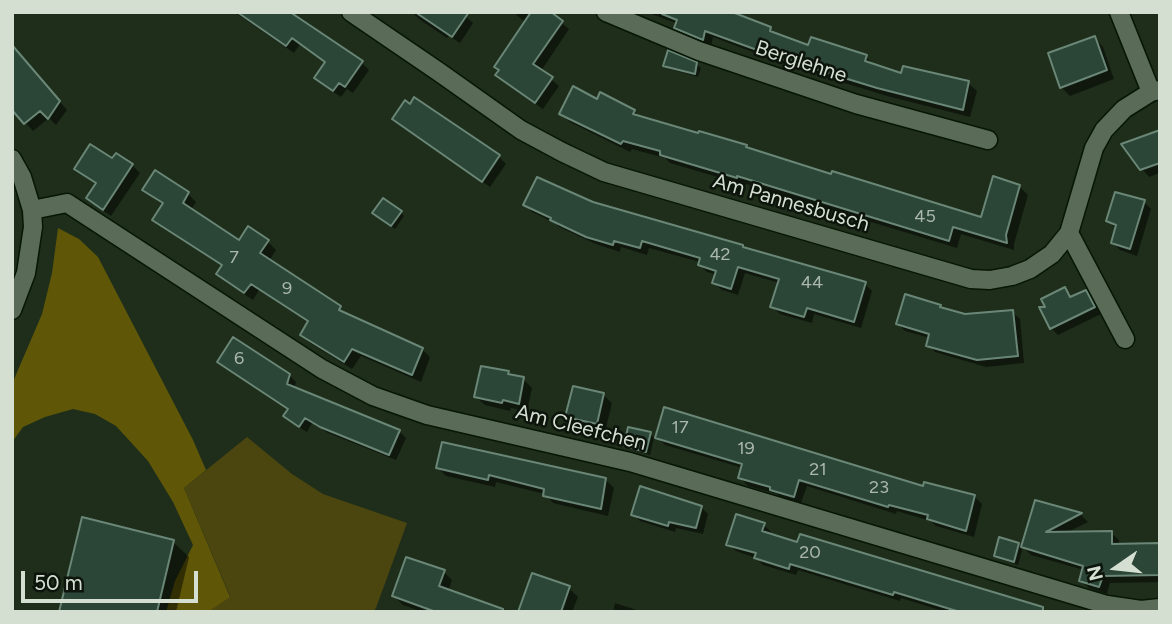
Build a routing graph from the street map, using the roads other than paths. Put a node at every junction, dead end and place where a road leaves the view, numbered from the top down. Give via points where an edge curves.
1 (351, 12) edge
2 (606, 12) edge
3 (1119, 12) edge
4 (1155, 91) edge
5 (988, 140) dead end
6 (12, 159) edge
7 (17, 179) edge
8 (32, 210) junction
9 (1069, 233) junction
10 (12, 310) edge
11 (1125, 339) dead end
12 (1160, 608) edge

1 - 9 street, Am Pannesbusch via 521,130 604,172 971,279 990,280 1030,269 1052,254
2 - 5 street, Berglehne via 738,65
3 - 4 street
4 - 9 street, Am Pannesbusch via 1124,109 1104,130 1094,148
6 - 7 street
7 - 8 street
8 - 10 street via 26,273
8 - 12 street, Am Cleefchen via 67,203 322,369 373,396 427,415 630,462 1107,605
9 - 11 street

